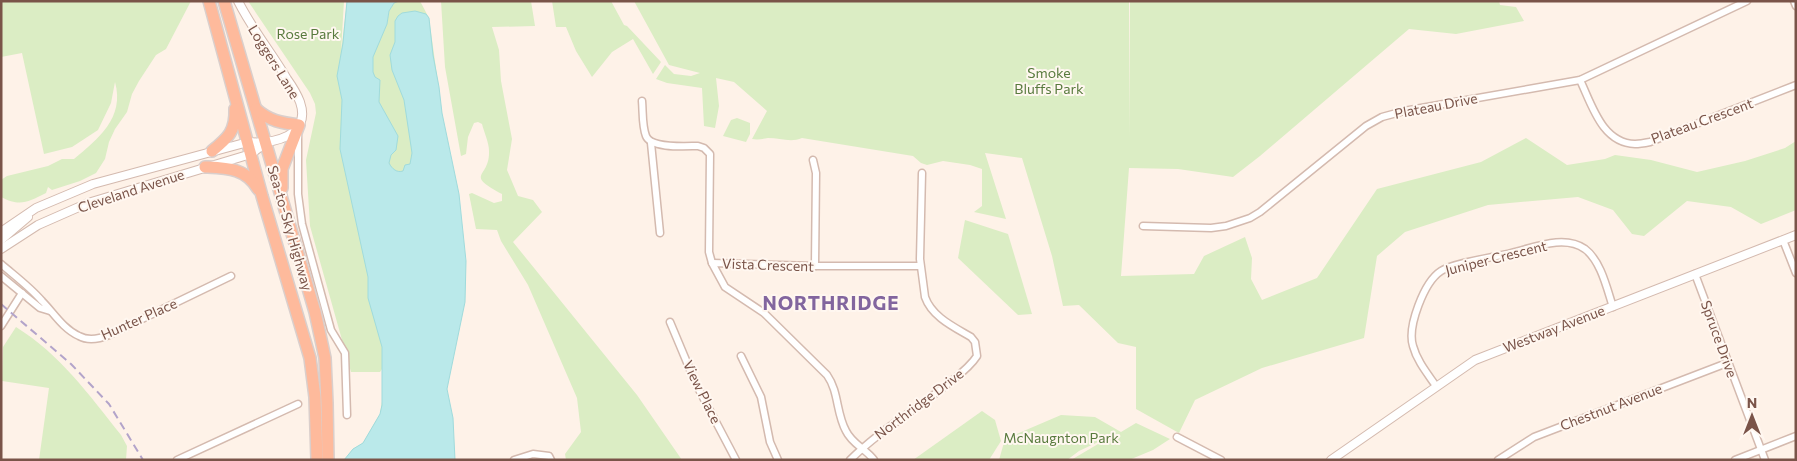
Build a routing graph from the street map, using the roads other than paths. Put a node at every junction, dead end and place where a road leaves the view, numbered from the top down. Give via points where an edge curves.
1 (210, 1) edge
2 (224, 1) edge
3 (238, 1) edge
4 (1747, 1) edge
5 (1794, 1) edge
6 (1796, 6) edge
7 (1580, 80) junction
8 (1796, 85) edge
9 (235, 92) junction
10 (642, 101) dead end
11 (256, 109) junction
12 (299, 125) junction
13 (248, 142) junction
14 (265, 143) junction
15 (651, 143) junction
16 (212, 151) junction
17 (251, 154) junction
18 (813, 160) dead end
19 (205, 167) junction
20 (922, 173) dead end
21 (262, 196) junction
22 (282, 205) junction
23 (36, 208) junction
24 (1142, 226) dead end
25 (1, 232) edge
26 (660, 233) dead end
27 (1796, 235) edge
28 (1, 240) edge
29 (1783, 240) junction
30 (1, 249) edge
31 (712, 263) junction
32 (1, 264) edge
33 (815, 266) junction
34 (920, 266) junction
35 (1695, 274) junction
36 (1796, 274) edge
37 (1, 276) edge
38 (231, 276) dead end
39 (22, 293) junction
40 (1613, 307) junction
41 (50, 312) junction
42 (670, 322) dead end
43 (1, 326) edge
44 (741, 356) dead end
45 (1727, 363) junction
46 (1436, 386) junction
47 (298, 404) dead end
48 (347, 414) dead end
49 (1796, 436) edge
50 (1177, 437) dead end
51 (862, 448) junction
52 (1761, 450) junction
53 (322, 458) edge
54 (177, 460) edge
55 (514, 460) edge
56 (551, 460) edge
57 (736, 460) edge
58 (778, 460) edge
59 (850, 460) edge
60 (874, 460) edge
61 (1221, 460) edge
62 (1331, 460) edge
63 (1498, 460) edge
64 (1734, 460) edge
65 (1765, 460) edge

1 - 9 highway
2 - 11 highway, Sea-to-Sky Highway
3 - 12 street, Loggers Lane via 295,92 302,111
4 - 7 street, Plateau Drive
5 - 6 street
7 - 8 street, Plateau Crescent via 1603,128 1620,141 1634,144 1650,142
7 - 24 street, Plateau Drive via 1392,113 1356,133 1250,218 1211,228
9 - 13 highway
9 - 16 highway via 236,113 232,132
10 - 15 street via 646,136
11 - 12 highway via 274,121
11 - 14 highway, Sea-to-Sky Highway
12 - 14 street, Cleveland Avenue via 286,138
12 - 22 highway via 282,169
12 - 48 street via 298,194 302,224 331,330 345,353
13 - 14 street, Cleveland Avenue
13 - 16 street, Cleveland Avenue
13 - 17 highway, Sea-to-Sky Highway
14 - 17 street, Cleveland Avenue
14 - 22 highway, Sea-to-Sky Highway
15 - 26 street
15 - 31 street via 698,146 708,150 711,160 709,252
16 - 23 street, Cleveland Avenue via 93,184
17 - 19 street, Cleveland Avenue
17 - 21 highway, Sea-to-Sky Highway
18 - 33 street via 816,174
19 - 21 highway via 234,169 243,173
19 - 30 street, Cleveland Avenue via 88,203 38,226
20 - 34 street, Northridge Drive
21 - 53 highway, Sea-to-Sky Highway via 310,358
22 - 53 highway, Sea-to-Sky Highway via 315,312 325,358 328,403
23 - 25 street, Cleveland Avenue
23 - 28 street
27 - 29 street, Westway Avenue
29 - 35 street, Westway Avenue
29 - 36 street
31 - 33 street, Vista Crescent
31 - 51 street, Vista Crescent via 725,287 764,314 821,368 834,386 845,431
32 - 41 street, Hunter Place via 27,285
33 - 34 street, Vista Crescent
34 - 51 street, Northridge Drive via 927,302 936,314 971,337 977,356 944,387
35 - 40 street, Westway Avenue
35 - 45 street, Spruce Drive
37 - 39 street, Hunter Place
38 - 41 street, Hunter Place via 102,338 79,336
39 - 41 street, Hunter Place
39 - 43 street
40 - 46 street, Westway Avenue via 1484,356
40 - 46 street, Juniper Crescent via 1593,258 1584,248 1568,243 1546,244 1442,270 1424,290 1411,337 1417,357
42 - 57 street, View Place via 696,384
44 - 58 street via 760,397 770,442
45 - 52 street, Spruce Drive
45 - 63 street, Chestnut Avenue via 1534,437
46 - 62 street, Westway Avenue
47 - 54 street
49 - 52 street
50 - 61 street
51 - 59 street
51 - 60 street, Vista Crescent
52 - 64 street
52 - 65 street, Spruce Drive
55 - 56 street via 533,454 549,456

